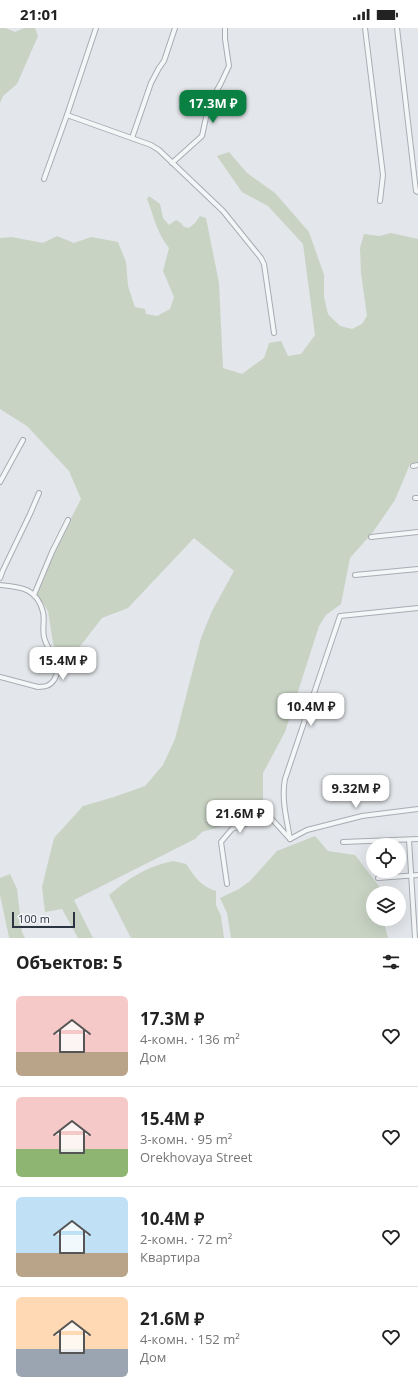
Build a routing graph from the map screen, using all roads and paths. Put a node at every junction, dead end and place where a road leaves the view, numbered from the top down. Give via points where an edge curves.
1 (96, 28) edge
2 (175, 28) edge
3 (226, 28) edge
4 (366, 28) edge
5 (397, 28) edge
6 (67, 115) junction
7 (132, 138) junction
8 (172, 163) junction
9 (44, 179) dead end
10 (418, 192) edge
11 (380, 201) dead end
12 (274, 333) dead end
13 (23, 440) dead end
14 (0, 482) edge
15 (39, 493) dead end
16 (68, 520) dead end
17 (418, 532) edge
18 (371, 537) dead end
19 (418, 569) edge
20 (355, 575) dead end
21 (0, 578) edge
22 (0, 585) edge
23 (34, 595) junction
24 (418, 608) edge
25 (0, 677) edge
26 (418, 809) edge
27 (418, 839) edge
28 (290, 840) junction
29 (409, 840) junction
30 (343, 842) dead end
31 (418, 875) edge
32 (406, 876) edge
33 (410, 876) junction
34 (227, 884) dead end
35 (415, 938) edge

1 - 6 street
2 - 7 street via 164,61 151,83
3 - 8 street via 224,39 229,66 212,99 202,136
4 - 11 street via 383,175
5 - 10 street
6 - 7 street
6 - 9 street
7 - 8 street via 159,150
8 - 12 street via 224,211 261,258
13 - 14 street
15 - 21 street
16 - 23 street
17 - 18 street
19 - 20 street
22 - 23 street via 23,588
23 - 25 street via 44,612 44,638 56,663 57,676 44,687
24 - 28 street via 340,616 285,779 284,802
26 - 28 street via 362,816 307,830
27 - 29 street
28 - 34 street via 270,817 232,829 221,842
29 - 30 street
29 - 33 street
31 - 33 street
32 - 33 street
33 - 35 street

